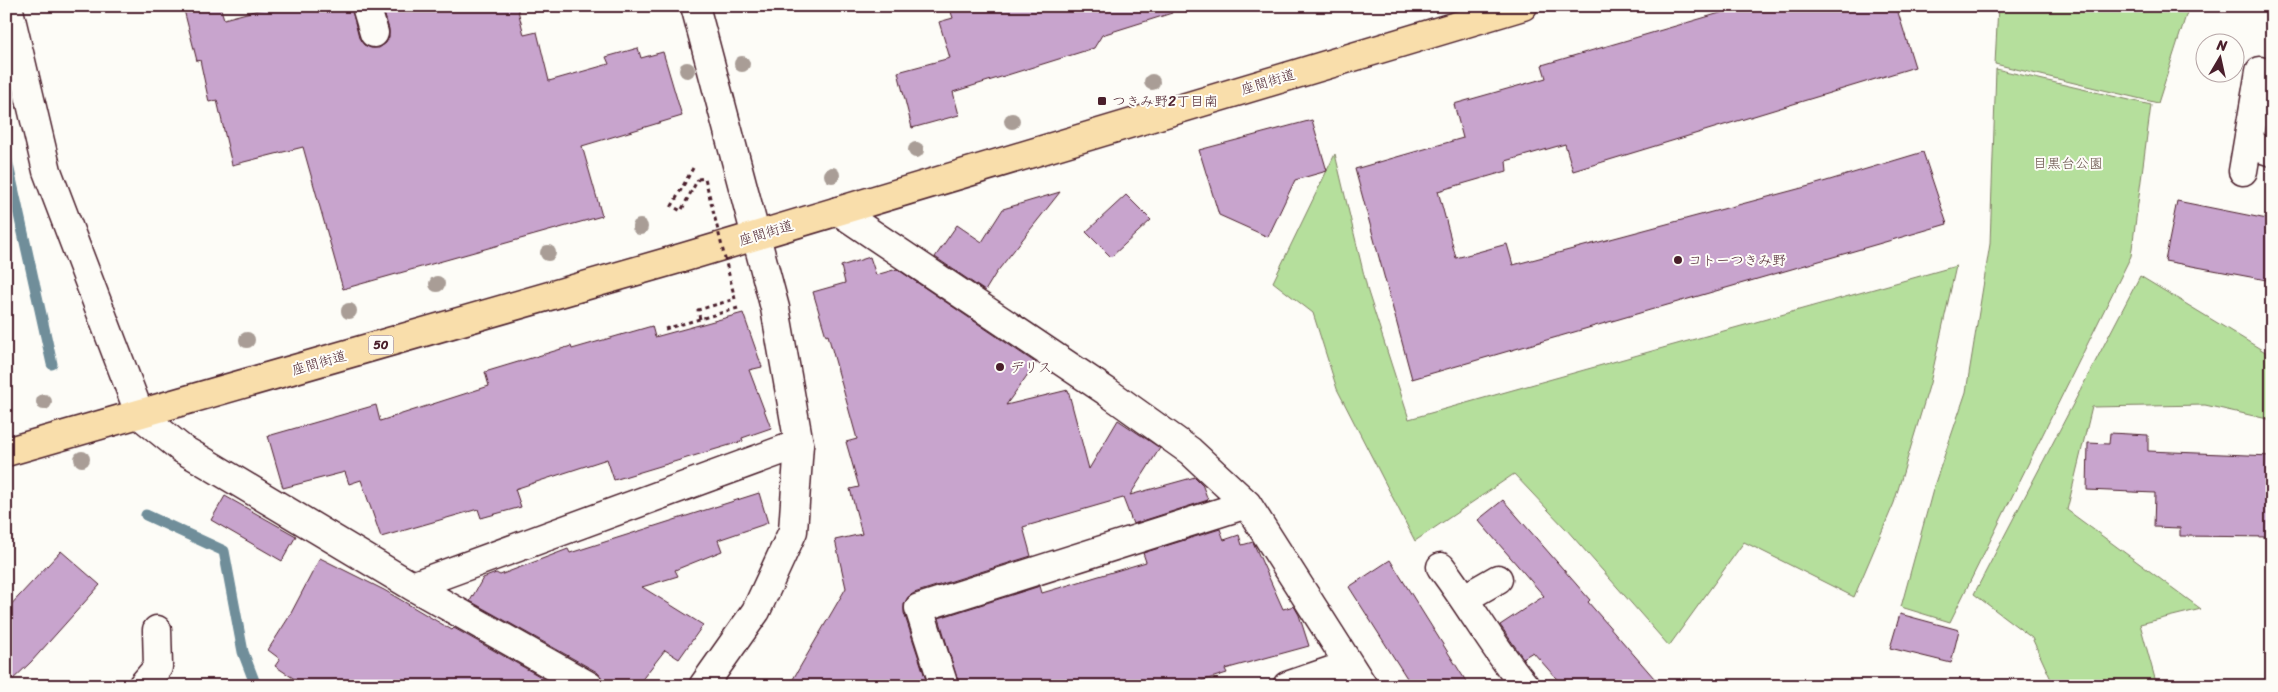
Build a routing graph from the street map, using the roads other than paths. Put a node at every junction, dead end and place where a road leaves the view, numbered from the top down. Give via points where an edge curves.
1 (8, 6) edge
2 (366, 6) edge
3 (695, 6) edge
4 (1523, 6) edge
5 (1464, 14) edge
6 (374, 33) dead end
7 (2260, 71) dead end
8 (2260, 148) edge
9 (2243, 171) dead end
10 (838, 211) junction
11 (756, 236) junction
12 (140, 415) junction
13 (799, 444) junction
14 (6, 452) edge
15 (1247, 504) junction
16 (1441, 567) dead end
17 (1498, 579) dead end
18 (412, 586) junction
19 (1465, 598) junction
20 (158, 630) dead end
21 (1356, 675) edge
22 (142, 686) edge
23 (589, 686) edge
24 (702, 686) edge
25 (944, 686) edge
26 (1287, 686) edge
27 (1525, 686) edge

1 - 12 street via 47,171
2 - 6 street
3 - 11 street
4 - 5 main road, 座間街道 / 50
5 - 10 main road, 座間街道 / 50
7 - 8 street
8 - 9 street
10 - 11 main road, 座間街道 / 50
10 - 15 street via 1190,451
11 - 12 main road, 座間街道 / 50
11 - 13 street via 775,308
12 - 14 main road, 座間街道 / 50
12 - 18 street via 182,448
13 - 18 street
13 - 24 street via 794,531 756,611
15 - 21 street
15 - 25 street via 919,608
16 - 19 street
17 - 19 street
18 - 23 street
19 - 27 street
20 - 22 street via 158,667
21 - 26 street

